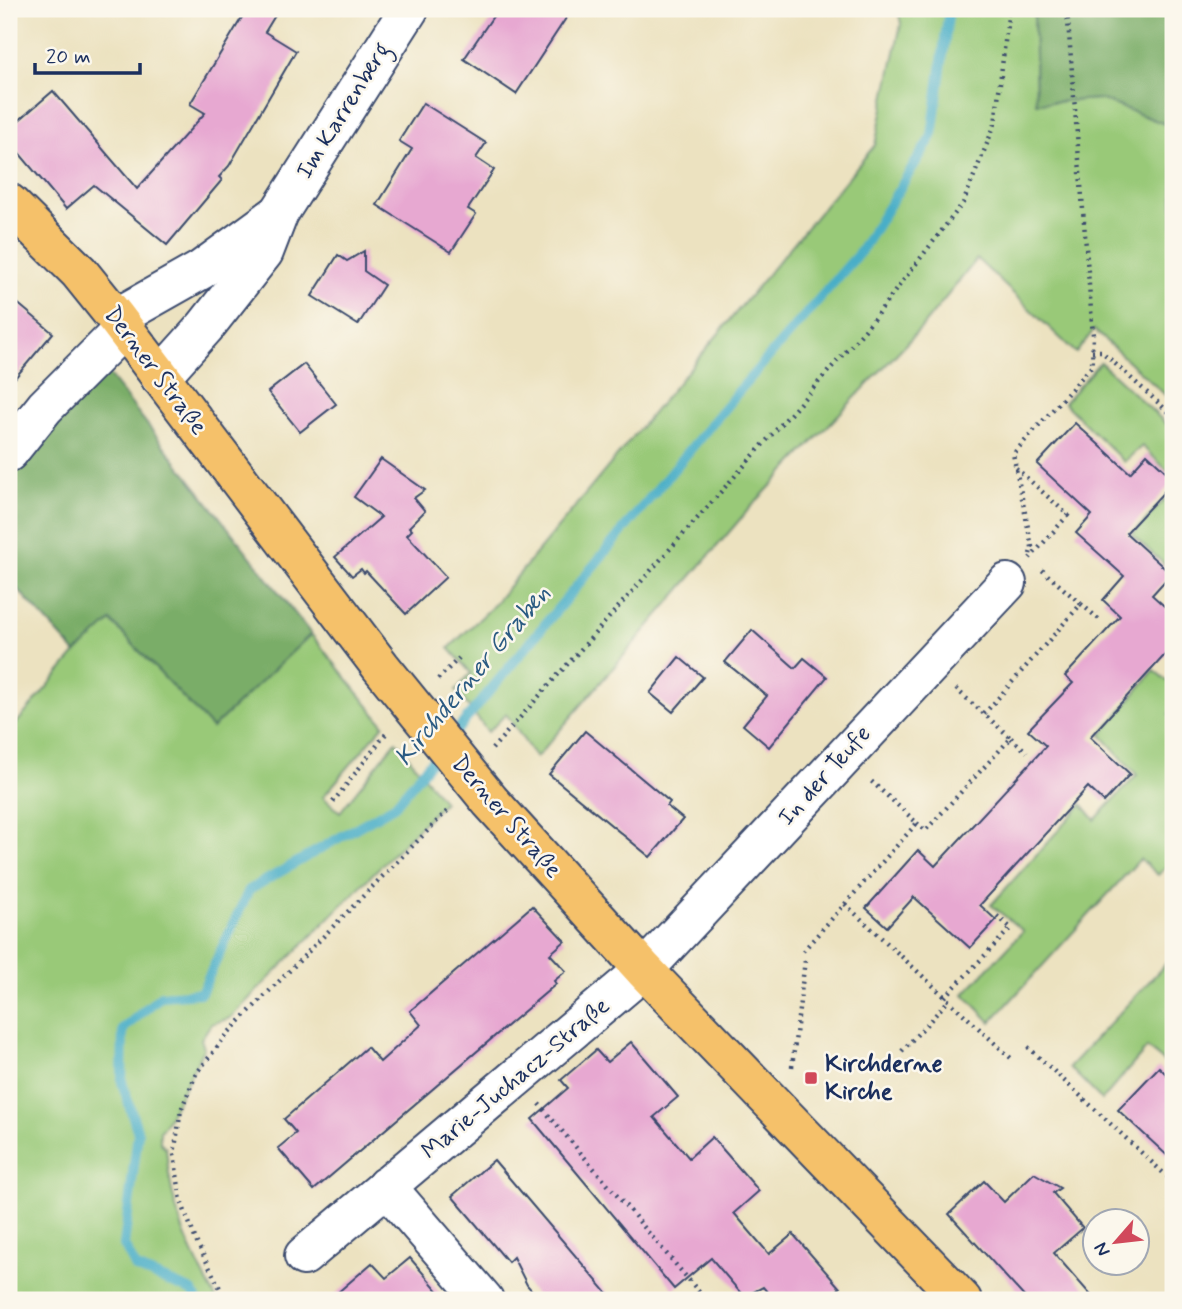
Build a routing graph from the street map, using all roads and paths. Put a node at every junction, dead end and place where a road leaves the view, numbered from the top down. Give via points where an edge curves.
1 (409, 9) edge
2 (1009, 9) edge
3 (1067, 9) edge
4 (9, 203) edge
5 (279, 213) junction
6 (120, 323) junction
7 (1092, 351) junction
8 (160, 377) junction
9 (1173, 416) edge
10 (9, 452) edge
11 (1016, 468) junction
12 (1018, 571) junction
13 (1081, 604) junction
14 (1101, 621) dead end
15 (928, 664) junction
16 (418, 712) junction
17 (984, 714) junction
18 (1011, 738) junction
19 (1027, 752) dead end
20 (843, 756) junction
21 (469, 774) junction
22 (333, 802) dead end
23 (917, 823) junction
24 (845, 904) junction
25 (997, 916) dead end
26 (803, 951) dead end
27 (805, 960) dead end
28 (644, 970) junction
29 (947, 999) junction
30 (1028, 1047) dead end
31 (902, 1051) dead end
32 (1014, 1061) dead end
33 (792, 1067) dead end
34 (517, 1077) junction
35 (1173, 1182) edge
36 (386, 1186) junction
37 (304, 1256) dead end
38 (226, 1300) edge
39 (484, 1300) edge
40 (706, 1300) edge
41 (962, 1300) edge

1 - 5 street, Im Karrenberg
2 - 21 path via 995,124 963,204 866,330
3 - 7 path
4 - 6 main road, Derner Straße via 79,272
5 - 6 street, Im Karrenberg
5 - 8 street, Im Karrenberg via 264,252
6 - 8 main road, Derner Straße
6 - 10 street, Im Karrenberg
7 - 9 path via 1101,351
7 - 11 path via 1092,366 1013,454
8 - 16 main road, Derner Straße
11 - 12 path via 1032,547
11 - 12 path via 1068,515
12 - 13 path
12 - 15 street, In der Teufe
13 - 14 path
13 - 17 path
15 - 17 path
15 - 20 street, In der Teufe
16 - 21 main road, Derner Straße
16 - 22 path
17 - 18 path
18 - 19 path
18 - 23 path via 925,831
20 - 23 path
20 - 28 street, In der Teufe
21 - 28 main road, Derner Straße
21 - 38 path via 435,827 229,1032 195,1074 181,1110 174,1154 181,1201
23 - 24 path
24 - 26 path
24 - 29 path
25 - 29 path via 1011,928
27 - 33 path
28 - 34 street, Marie-Juchacz-Straße
28 - 41 main road, Derner Straße
29 - 31 path
29 - 32 path
30 - 35 path
34 - 36 street, Marie-Juchacz-Straße
34 - 40 path
36 - 37 street, Marie-Juchacz-Straße
36 - 39 street

